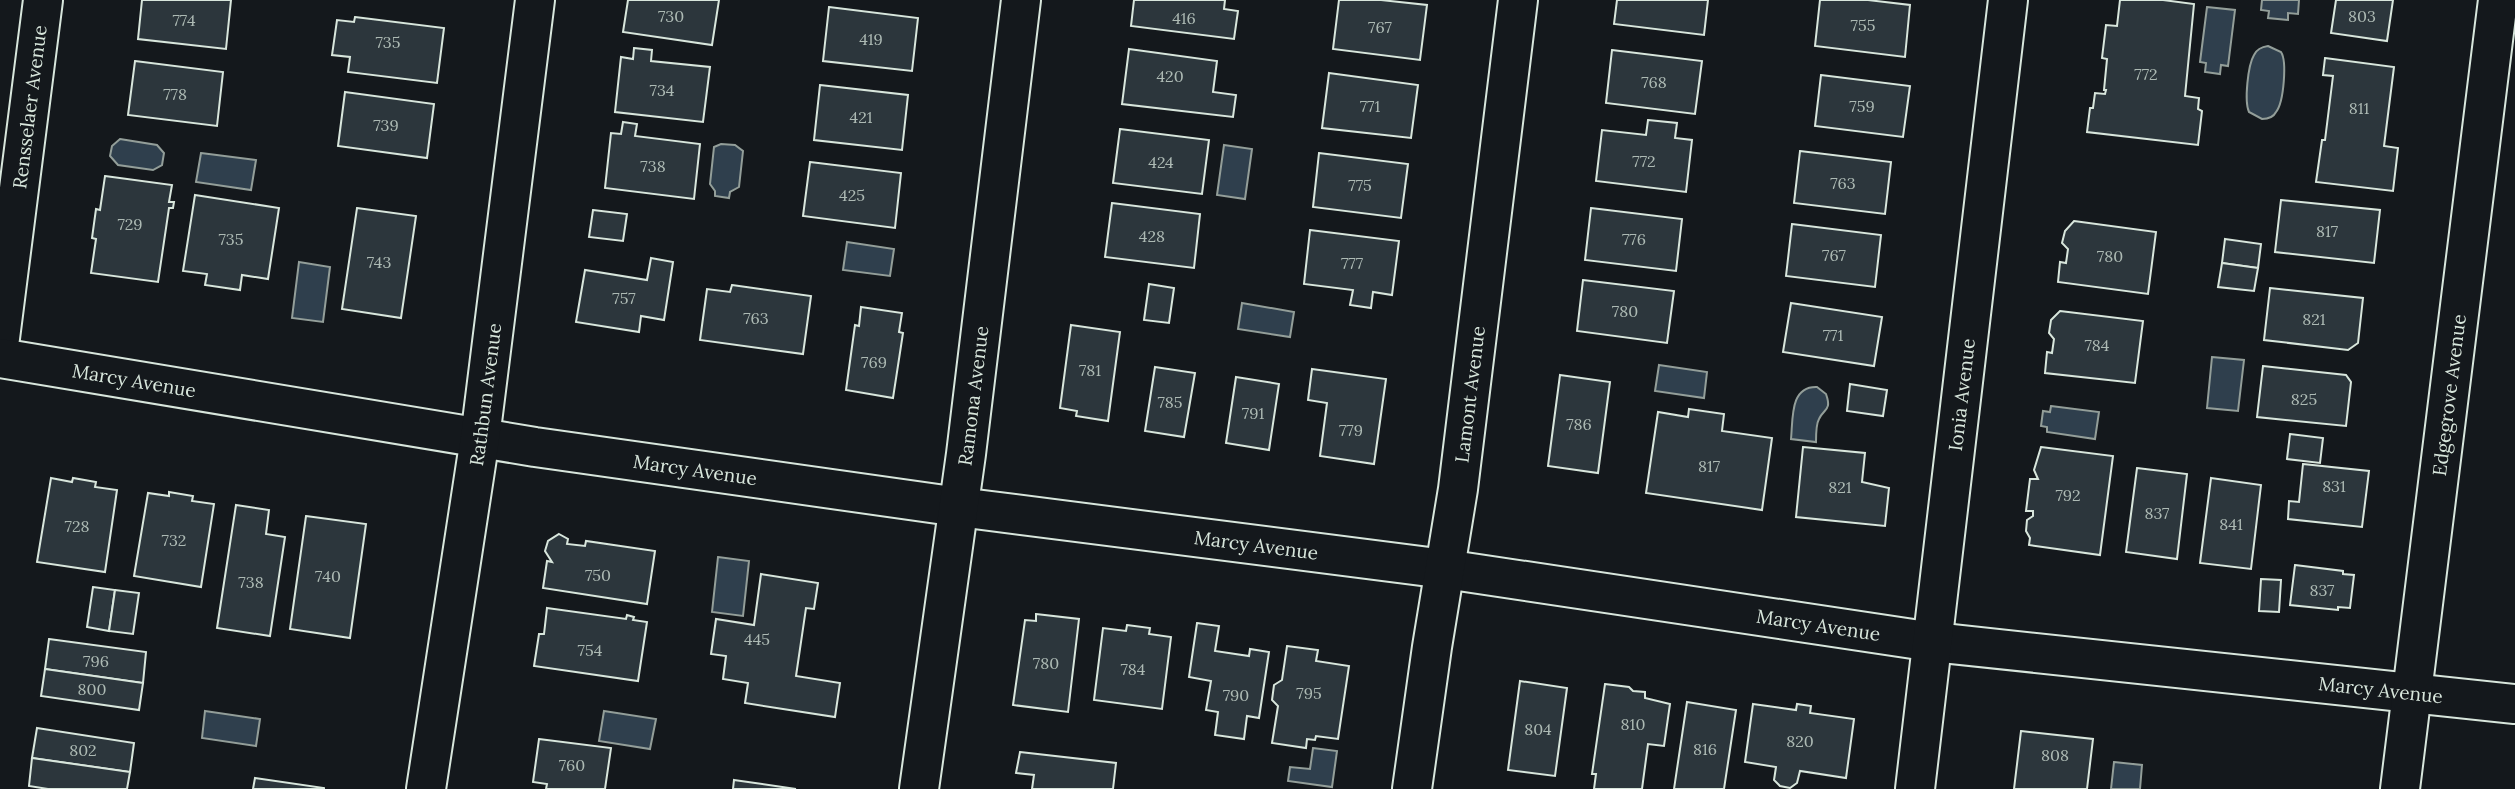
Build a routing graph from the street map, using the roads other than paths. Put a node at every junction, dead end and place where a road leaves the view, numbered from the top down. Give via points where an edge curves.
1 (43, 0) edge
2 (535, 0) edge
3 (1021, 0) edge
4 (1518, 0) edge
5 (2008, 0) edge
6 (2498, 0) edge
7 (0, 338) edge
8 (0, 358) edge
9 (480, 438) junction
10 (959, 507) junction
11 (1445, 569) junction
12 (1933, 642) junction
13 (2412, 694) junction
14 (2515, 704) edge
15 (426, 789) edge
16 (919, 789) edge
17 (1412, 789) edge
18 (1915, 789) edge
19 (2400, 789) edge

1 - 7 street, Rensselaer Avenue
2 - 9 street, Rathbun Avenue
3 - 10 street, Ramona Avenue
4 - 11 street, Lamont Avenue
5 - 12 street, Ionia Avenue
6 - 13 street, Edgegrove Avenue
8 - 9 street, Marcy Avenue
9 - 10 street, Marcy Avenue
9 - 15 street, Rathbun Avenue
10 - 11 street, Marcy Avenue
10 - 16 street, Ramona Avenue
11 - 12 street, Marcy Avenue
11 - 17 street, Lamont Avenue
12 - 13 street, Marcy Avenue
12 - 18 street, Ionia Avenue
13 - 14 street, Marcy Avenue
13 - 19 street, Edgegrove Avenue

